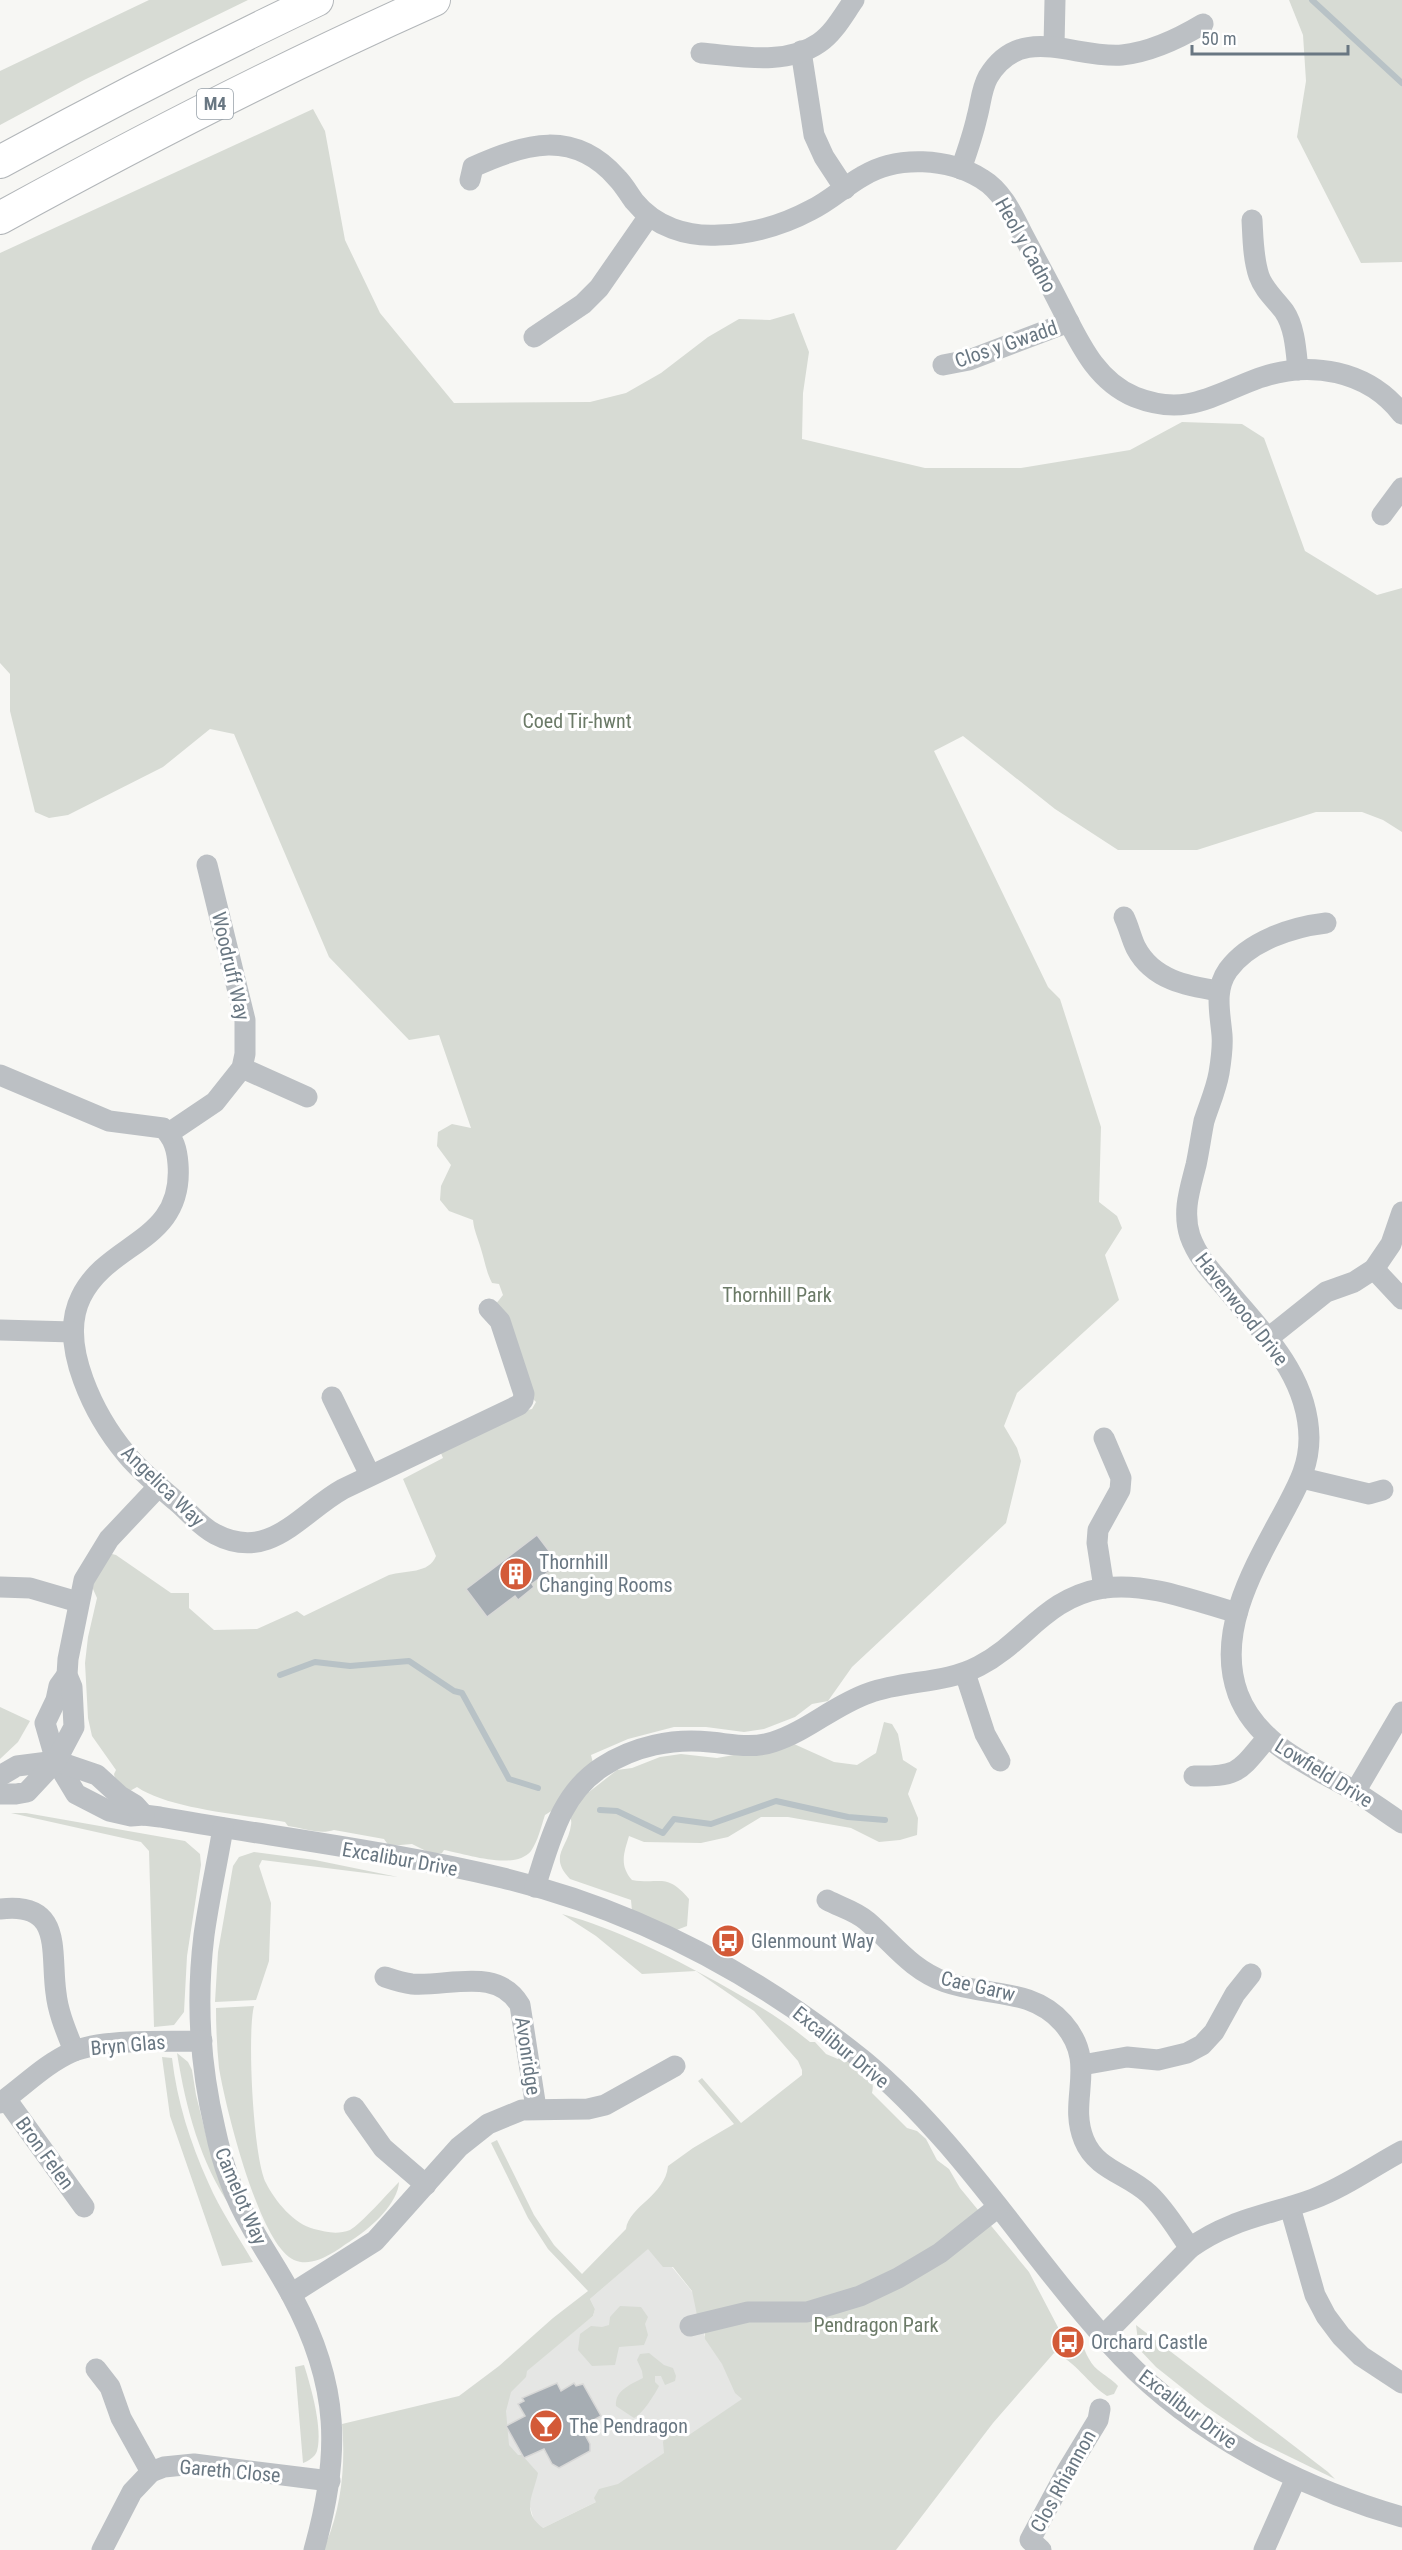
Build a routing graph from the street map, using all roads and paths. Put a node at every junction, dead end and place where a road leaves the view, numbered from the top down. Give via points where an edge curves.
1 (317, 0) edge
2 (434, 0) edge
3 (854, 0) edge
4 (1055, 0) edge
5 (1203, 24) dead end
6 (1054, 46) junction
7 (801, 51) junction
8 (701, 53) dead end
9 (0, 162) edge
10 (961, 170) junction
11 (470, 180) dead end
12 (844, 189) junction
13 (649, 216) junction
14 (0, 218) edge
15 (1252, 220) dead end
16 (1069, 322) junction
17 (534, 337) dead end
18 (943, 365) dead end
19 (1298, 370) junction
20 (1402, 414) edge
21 (1402, 488) edge
22 (1382, 515) dead end
23 (207, 865) dead end
24 (1124, 917) dead end
25 (1326, 922) dead end
26 (1219, 991) junction
27 (242, 1068) junction
28 (3, 1084) edge
29 (307, 1097) dead end
30 (169, 1133) junction
31 (1402, 1212) edge
32 (1374, 1269) junction
33 (1402, 1299) edge
34 (489, 1309) dead end
35 (0, 1330) edge
36 (73, 1332) junction
37 (1267, 1339) junction
38 (332, 1397) dead end
39 (1104, 1438) dead end
40 (370, 1475) junction
41 (1302, 1478) junction
42 (159, 1486) junction
43 (1383, 1490) dead end
44 (0, 1587) edge
45 (1104, 1588) junction
46 (78, 1602) junction
47 (1237, 1613) junction
48 (965, 1673) junction
49 (1402, 1712) edge
50 (1268, 1737) junction
51 (56, 1761) junction
52 (1000, 1761) dead end
53 (0, 1776) edge
54 (1194, 1776) dead end
55 (1355, 1792) junction
56 (0, 1794) edge
57 (1402, 1823) edge
58 (223, 1828) junction
59 (535, 1887) junction
60 (827, 1900) dead end
61 (0, 1909) edge
62 (1251, 1974) dead end
63 (385, 1977) dead end
64 (202, 2041) junction
65 (74, 2051) junction
66 (1082, 2065) junction
67 (675, 2066) dead end
68 (3, 2101) edge
69 (354, 2108) dead end
70 (536, 2109) junction
71 (1402, 2151) edge
72 (426, 2185) junction
73 (998, 2206) junction
74 (1290, 2206) junction
75 (84, 2207) dead end
76 (1190, 2248) junction
77 (291, 2294) junction
78 (690, 2326) dead end
79 (1103, 2336) junction
80 (96, 2369) dead end
81 (1402, 2383) edge
82 (1100, 2409) dead end
83 (152, 2472) junction
84 (1296, 2478) junction
85 (330, 2481) junction
86 (1402, 2517) edge
87 (102, 2550) edge
88 (314, 2550) edge
89 (1041, 2550) edge
90 (1264, 2550) edge

1 - 9 highway, M4
2 - 14 highway, M4 via 281,71
3 - 7 street via 830,34 819,44
4 - 6 street
5 - 6 street via 1164,45 1125,55
6 - 10 street via 1034,45 1019,51 1003,60 989,76
7 - 8 street via 780,57
7 - 12 street via 814,135
10 - 12 street, Heol y Cadno via 933,163 900,163 881,167
10 - 16 street, Heol y Cadno via 985,181 1004,200
11 - 13 street, Heol y Cadno via 473,167 492,159 517,149 556,144 573,148 604,165
12 - 13 street, Heol y Cadno via 791,220 745,233 696,235 666,227
13 - 17 street via 599,288 583,304
15 - 19 street via 1259,277 1291,325
16 - 18 street, Clos y Gwadd via 969,360
16 - 19 street, Heol y Cadno via 1103,375 1117,387 1151,402 1187,405 1206,401 1260,378
19 - 20 street, Heol y Cadno via 1318,369 1353,376 1378,391
21 - 22 street
23 - 27 street, Woodruff Way via 245,1020
24 - 26 street via 1136,948 1159,974
25 - 26 street via 1254,946 1226,972
26 - 37 street, Havenwood Drive via 1221,1059 1186,1200 1186,1216 1200,1258
27 - 29 street
27 - 30 street via 215,1102
28 - 30 street via 109,1121 154,1126
30 - 36 street, Angelica Way via 178,1159 180,1180 176,1197 151,1233 105,1267 89,1285 81,1296
31 - 32 street via 1391,1244
32 - 33 street
32 - 37 street via 1354,1282 1326,1292
34 - 40 street, Angelica Way via 500,1321 523,1400
35 - 36 street
36 - 42 street, Angelica Way via 79,1365 101,1418 127,1455
37 - 41 street, Havenwood Drive via 1303,1395 1309,1438
38 - 40 street
39 - 45 street via 1121,1478 1120,1490 1098,1530
40 - 42 street, Angelica Way via 325,1499 286,1532 255,1543 241,1543 213,1533
41 - 43 street via 1369,1494
41 - 47 street, Havenwood Drive
42 - 46 street, Excalibur Drive via 98,1553
44 - 46 street via 30,1588
45 - 47 street via 1151,1590
45 - 48 street via 1074,1596 1049,1610 1001,1653
46 - 51 street, Excalibur Drive via 66,1675 45,1723
47 - 50 street, Lowfield Drive via 1232,1644 1235,1682 1245,1708
48 - 52 street via 985,1734
48 - 59 street via 870,1692 770,1743 748,1747 673,1742 638,1749 618,1758 573,1792 558,1821
49 - 55 street
50 - 54 street via 1232,1774
50 - 55 street, Lowfield Drive via 1302,1763
51 - 53 street via 17,1766
51 - 56 street via 27,1792
51 - 58 street, Excalibur Drive via 76,1794 109,1812
55 - 57 street, Lowfield Drive
58 - 59 street, Excalibur Drive via 438,1864
58 - 64 street, Camelot Way via 204,1935 199,2006
59 - 73 street, Excalibur Drive via 621,1916 671,1938 739,1973 791,2006 898,2092
60 - 66 street, Cae Garw via 866,1919 908,1962 931,1975 964,1987 1005,1992 1037,2002 1064,2024
61 - 65 street via 30,1911 51,1931 56,1994
62 - 66 street via 1202,2045 1158,2060 1127,2057
63 - 70 street, Avonridge via 412,1984 489,1982 514,1995 520,2005
64 - 65 street, Bryn Glas via 115,2044
64 - 77 street, Camelot Way via 208,2097 225,2166 249,2224
65 - 68 street, Bryn Glas
66 - 76 street, Cae Garw via 1078,2115 1090,2153 1148,2193
67 - 70 street, Avonridge via 605,2105 588,2109
68 - 75 street, Bron Felen
69 - 72 street via 383,2148
70 - 72 street, Avonridge via 488,2124 459,2147
71 - 74 street via 1354,2180
72 - 77 street, Avonridge via 375,2241
73 - 78 street via 940,2253 860,2296 807,2312 748,2312
73 - 79 street, Excalibur Drive
74 - 76 street via 1236,2222
74 - 81 street via 1315,2295 1326,2316 1361,2356
76 - 79 street
77 - 85 street, Camelot Way via 326,2383 333,2437
79 - 84 street, Excalibur Drive via 1134,2369 1187,2412 1241,2450
80 - 83 street via 110,2387 121,2418
82 - 89 street, Clos Rhiannon via 1098,2420 1030,2540
83 - 85 street, Gareth Close via 194,2464
83 - 87 street, Gareth Close via 132,2492
84 - 86 street, Excalibur Drive
84 - 90 street
85 - 88 street, Camelot Way

